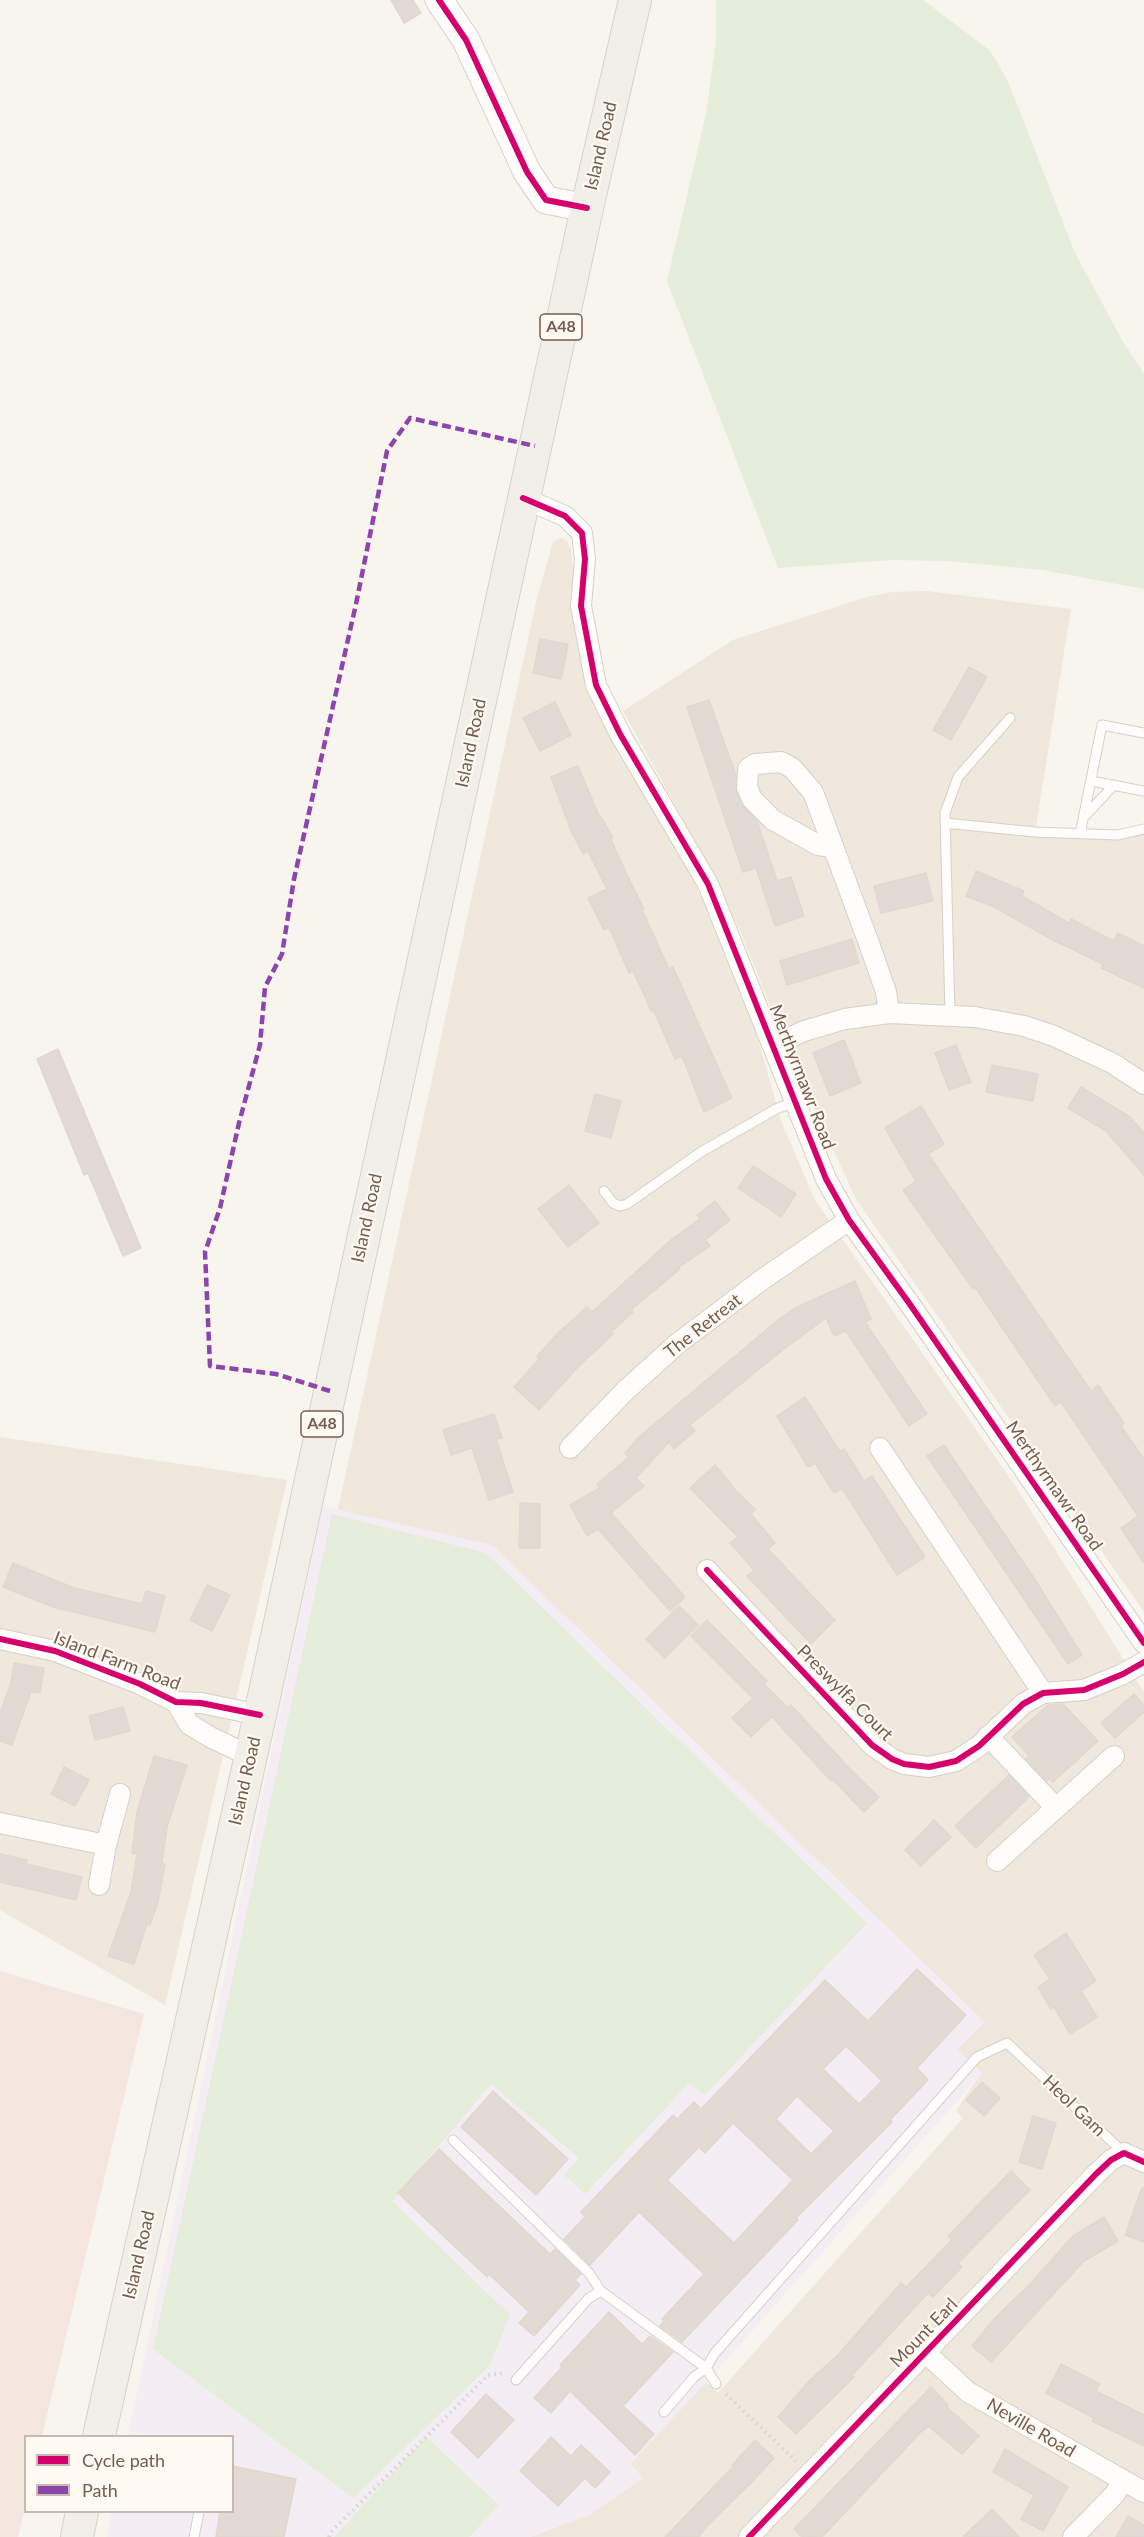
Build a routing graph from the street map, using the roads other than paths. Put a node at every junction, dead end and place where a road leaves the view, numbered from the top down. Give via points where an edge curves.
1 (440, 0) edge
2 (635, 0) edge
3 (587, 208) junction
4 (524, 498) junction
5 (1010, 718) dead end
6 (1144, 733) edge
7 (1091, 781) junction
8 (1114, 785) junction
9 (1144, 791) edge
10 (1084, 818) junction
11 (945, 823) junction
12 (1144, 829) edge
13 (1080, 834) junction
14 (832, 847) junction
15 (889, 1013) junction
16 (950, 1014) junction
17 (774, 1045) junction
18 (1144, 1084) edge
19 (794, 1102) junction
20 (604, 1191) dead end
21 (849, 1220) junction
22 (570, 1448) dead end
23 (880, 1448) dead end
24 (707, 1570) dead end
25 (0, 1639) edge
26 (1144, 1643) edge
27 (1144, 1662) edge
28 (1043, 1693) junction
29 (176, 1702) junction
30 (260, 1715) junction
31 (988, 1736) junction
32 (250, 1756) junction
33 (1114, 1756) dead end
34 (120, 1794) dead end
35 (1056, 1808) junction
36 (0, 1823) edge
37 (106, 1845) junction
38 (997, 1861) dead end
39 (99, 1885) dead end
40 (453, 2140) dead end
41 (1124, 2153) junction
42 (1144, 2162) edge
43 (601, 2291) junction
44 (926, 2353) junction
45 (706, 2368) junction
46 (516, 2380) road end
47 (716, 2384) road end
48 (664, 2412) dead end
49 (99, 2435) edge
50 (1124, 2480) junction
51 (1144, 2492) edge
52 (82, 2513) edge
53 (199, 2513) edge
54 (77, 2537) edge
55 (194, 2537) edge
56 (749, 2537) edge
57 (1073, 2537) edge

1 - 3 street via 466,40 527,172 546,200
2 - 3 main road, Island Road / A48
3 - 4 main road, Island Road / A48
4 - 17 street, Merthyrmawr Road via 565,516 582,533 585,560 581,606 596,685 620,734 708,884
4 - 30 main road, Island Road / A48
5 - 11 lane via 958,777
6 - 7 lane via 1102,725
7 - 8 lane
7 - 10 lane
8 - 9 lane
8 - 10 lane
10 - 13 lane
11 - 13 lane
11 - 16 lane
12 - 13 lane via 1118,835
14 - 14 street via 813,792 802,777 781,762 755,764 748,769 747,787 752,799 773,820 818,845
14 - 15 street via 872,949
15 - 16 street
15 - 17 street via 804,1030
16 - 18 street via 1000,1020 1054,1036 1112,1063
17 - 19 street, Merthyrmawr Road
19 - 20 lane via 701,1152 627,1204 613,1203
19 - 21 street, Merthyrmawr Road via 826,1179
21 - 22 street, The Retreat via 677,1344
21 - 26 street, Merthyrmawr Road
23 - 28 street
24 - 31 street, Preswylfa Court via 881,1753 916,1767 943,1765 968,1755
25 - 29 street, Island Farm Road via 55,1651
27 - 28 street, Preswylfa Court via 1084,1690
28 - 31 street, Preswylfa Court via 1023,1704
29 - 30 street, Island Farm Road
29 - 32 street, Island Farm Road via 189,1724
30 - 32 main road, Island Road / A48
31 - 35 street
32 - 49 main road, Island Road / A48
33 - 35 street
34 - 37 street
35 - 38 street
36 - 37 street
37 - 39 street
40 - 43 lane via 589,2273
41 - 42 street, Heol Gam
41 - 44 street, Mount Earl via 1096,2174
41 - 45 lane, Heol Gam via 1007,2043 977,2057
43 - 45 lane
43 - 46 lane via 589,2298
44 - 50 street, Neville Road via 969,2392
44 - 56 street, Mount Earl
45 - 47 lane
45 - 48 lane
50 - 51 street, Neville Road
50 - 57 street
52 - 54 main road
53 - 55 lane

